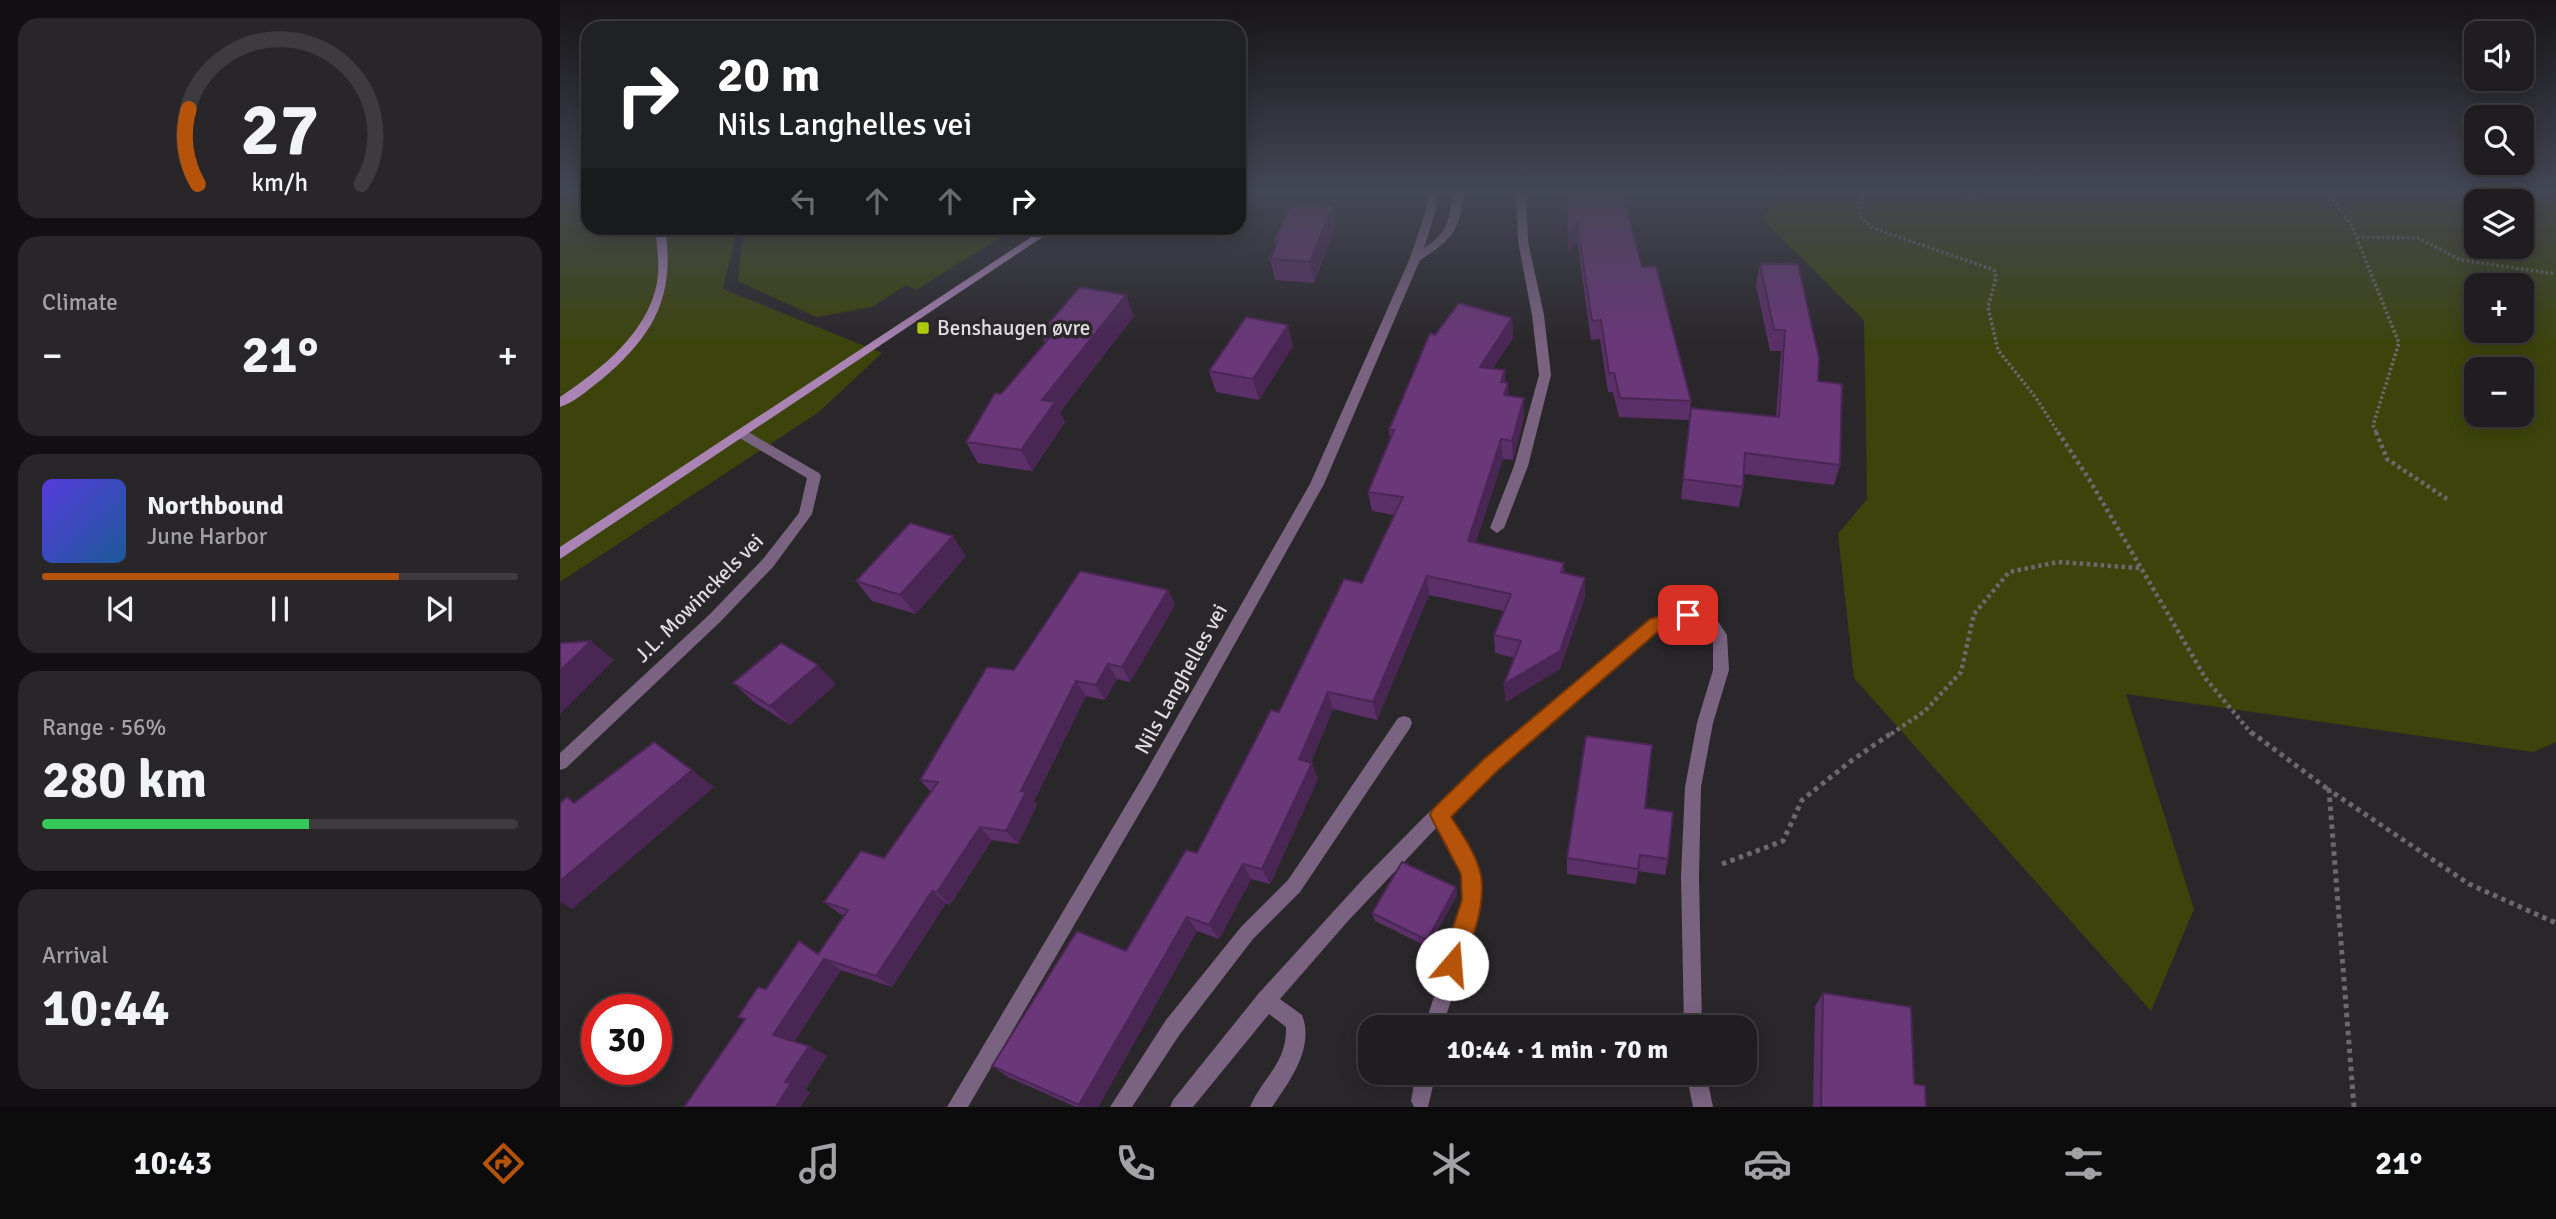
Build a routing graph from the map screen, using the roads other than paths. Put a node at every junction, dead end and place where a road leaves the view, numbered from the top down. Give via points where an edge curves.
1 (662, 244) edge
2 (1028, 244) edge
3 (1420, 244) edge
4 (1440, 244) edge
5 (1524, 244) edge
6 (1415, 258) junction
7 (560, 402) edge
8 (743, 434) junction
9 (1497, 528) dead end
10 (560, 554) edge
11 (1404, 723) dead end
12 (560, 763) edge
13 (1440, 815) junction
14 (1266, 1000) junction
15 (1438, 1015) edge
16 (1693, 1015) edge
17 (1423, 1085) edge
18 (1698, 1085) edge
19 (1420, 1101) dead end
20 (957, 1107) edge
21 (1120, 1107) edge
22 (1180, 1107) edge
23 (1260, 1107) edge
24 (1703, 1107) edge

1 - 7 main road via 661,291 648,318 608,368
2 - 8 main road
3 - 6 street, Nils Langhelles vei
4 - 6 street
5 - 9 street via 1545,375 1521,466
6 - 20 street, Nils Langhelles vei via 1317,484 1150,780
8 - 10 main road
8 - 12 street, J.L. Mowinckels vei via 814,476 805,514 715,618
11 - 21 street via 1301,877 1247,933 1173,1027
13 - 14 street
13 - 15 street via 1471,874 1472,900
13 - 16 street via 1491,765 1656,624 1688,615 1712,624 1720,635 1721,670 1693,787
14 - 22 street
14 - 23 street via 1295,1022 1297,1042 1287,1068
17 - 19 street
18 - 24 street

